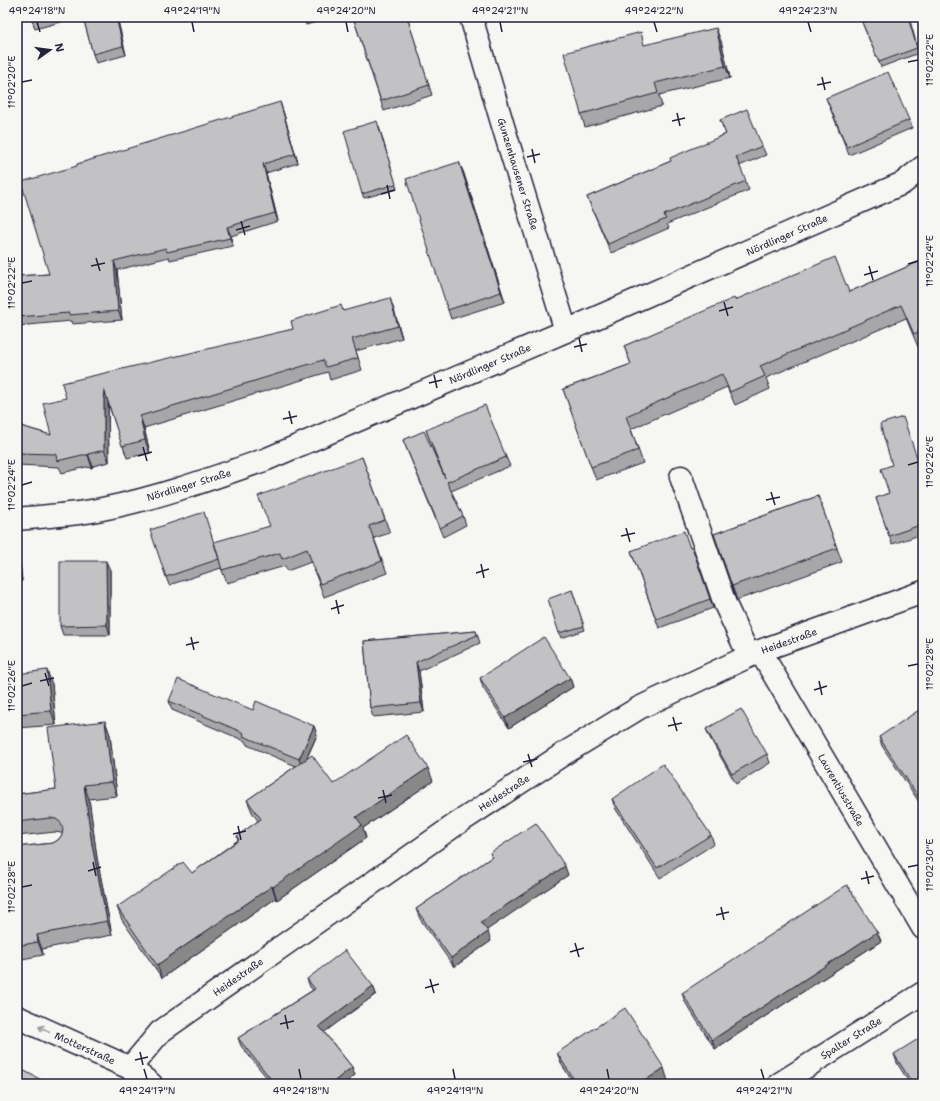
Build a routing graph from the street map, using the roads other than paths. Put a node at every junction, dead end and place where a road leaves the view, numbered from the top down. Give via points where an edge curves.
1 (471, 17) edge
2 (923, 167) edge
3 (566, 331) junction
4 (681, 477) dead end
5 (17, 519) edge
6 (923, 592) edge
7 (754, 654) junction
8 (923, 928) edge
9 (923, 993) edge
10 (17, 1017) edge
11 (130, 1068) junction
12 (151, 1084) edge
13 (779, 1084) edge

1 - 3 street, Gunzenhausener Straße
2 - 3 street, Nördlinger Straße via 903,183
3 - 5 street, Nördlinger Straße via 267,459 216,477 102,510
4 - 7 street, Laurentiusstraße via 726,604
6 - 7 street, Heidestraße
7 - 8 street, Laurentiusstraße
7 - 11 street, Heidestraße via 639,708 455,825 160,1032
9 - 13 street, Spalter Straße
11 -> 10 street, Motterstraße
11 - 12 street, Motterstraße

